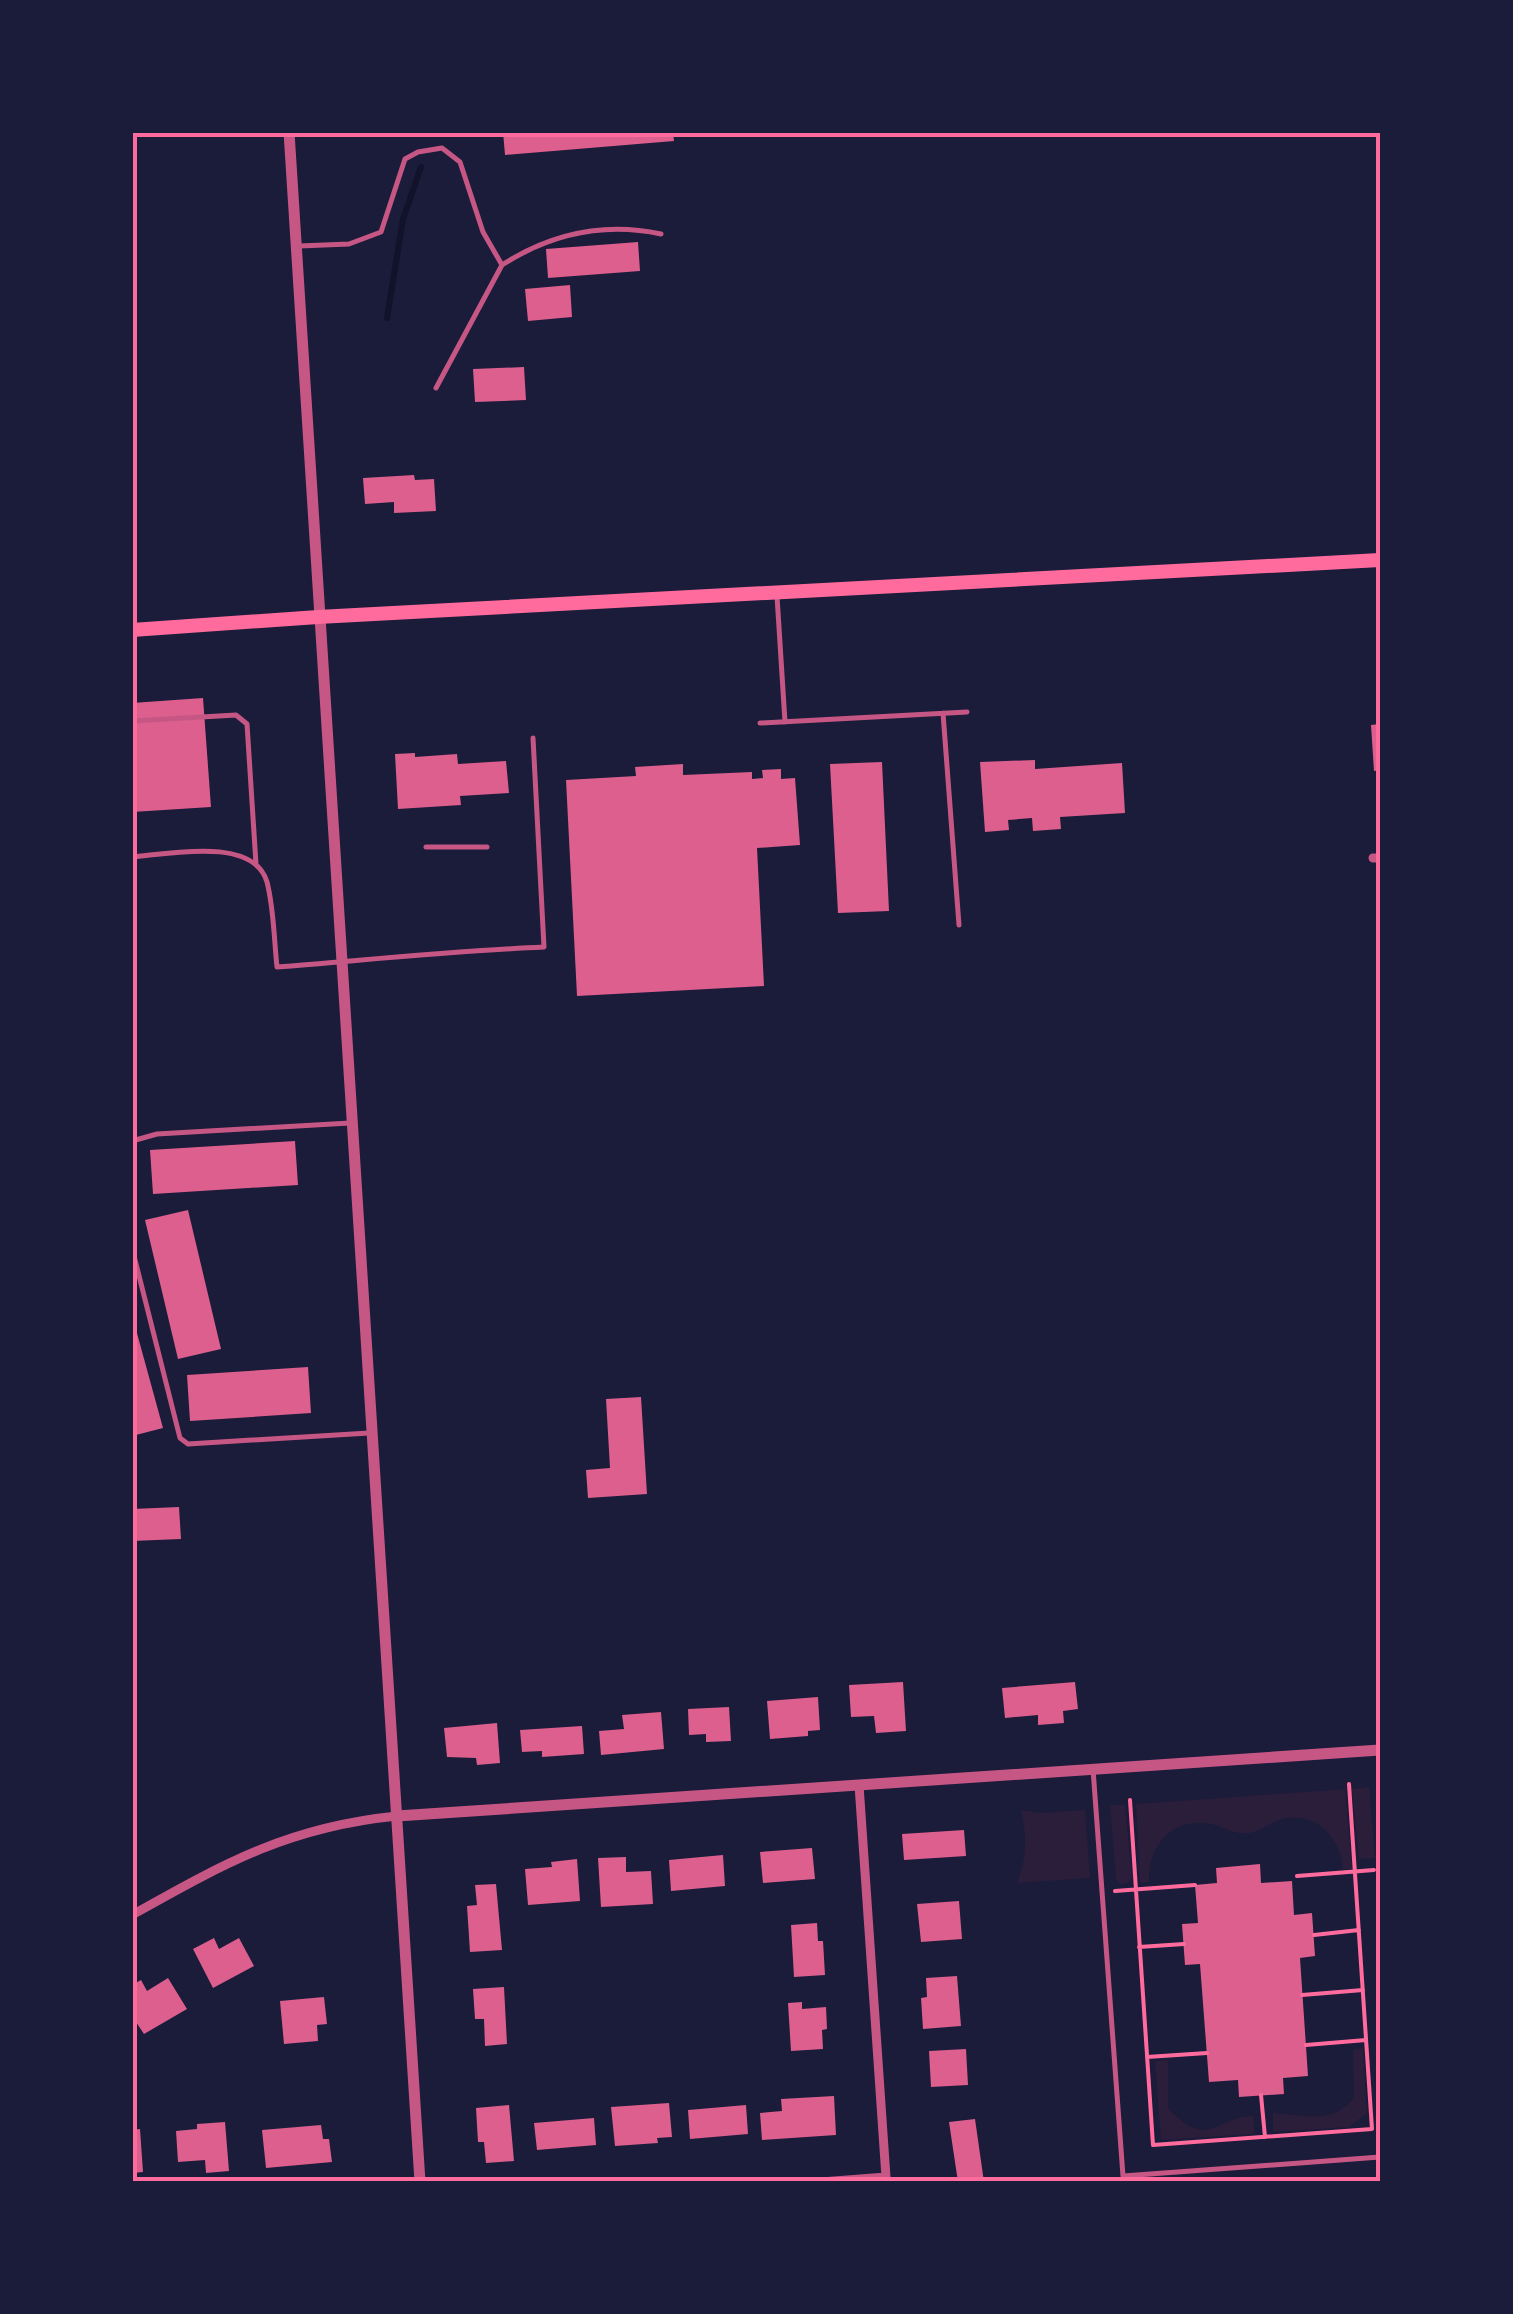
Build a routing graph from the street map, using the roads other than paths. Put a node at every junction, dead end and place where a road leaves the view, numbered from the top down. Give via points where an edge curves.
1 (289, 132) edge
2 (661, 234) dead end
3 (296, 246) junction
4 (502, 265) junction
5 (436, 388) dead end
6 (1380, 560) edge
7 (776, 593) junction
8 (318, 618) junction
9 (132, 630) edge
10 (967, 712) dead end
11 (943, 713) junction
12 (132, 721) edge
13 (785, 722) junction
14 (760, 723) dead end
15 (534, 738) dead end
16 (426, 847) dead end
17 (487, 847) dead end
18 (132, 857) edge
19 (256, 864) junction
20 (959, 925) dead end
21 (344, 962) junction
22 (353, 1122) junction
23 (132, 1141) edge
24 (132, 1248) edge
25 (372, 1433) junction
26 (1380, 1750) edge
27 (1380, 1760) edge
28 (1093, 1769) junction
29 (859, 1785) junction
30 (397, 1816) junction
31 (132, 1916) edge
32 (1380, 2157) edge
33 (420, 2182) edge
34 (821, 2182) edge

1 - 3 street
2 - 4 lane via 630,228 569,233
3 - 4 lane via 349,244 381,232 404,159 442,148 460,162
3 - 8 street
4 - 5 lane
6 - 7 main road
7 - 8 main road
7 - 13 lane
8 - 9 main road
8 - 21 street
10 - 11 lane
11 - 13 lane
11 - 20 lane
12 - 19 lane via 236,714 247,724
13 - 14 lane
15 - 21 lane via 544,946
16 - 17 lane
18 - 19 lane via 224,850
19 - 21 lane via 267,879 277,967
21 - 22 street
22 - 23 lane
22 - 25 street
24 - 25 lane via 180,1438 188,1444
25 - 30 street
26 - 27 lane
26 - 28 street
28 - 29 street
28 - 32 lane via 1124,2176
29 - 30 street
29 - 34 street via 886,2176
30 - 31 street via 272,1842
30 - 33 street

